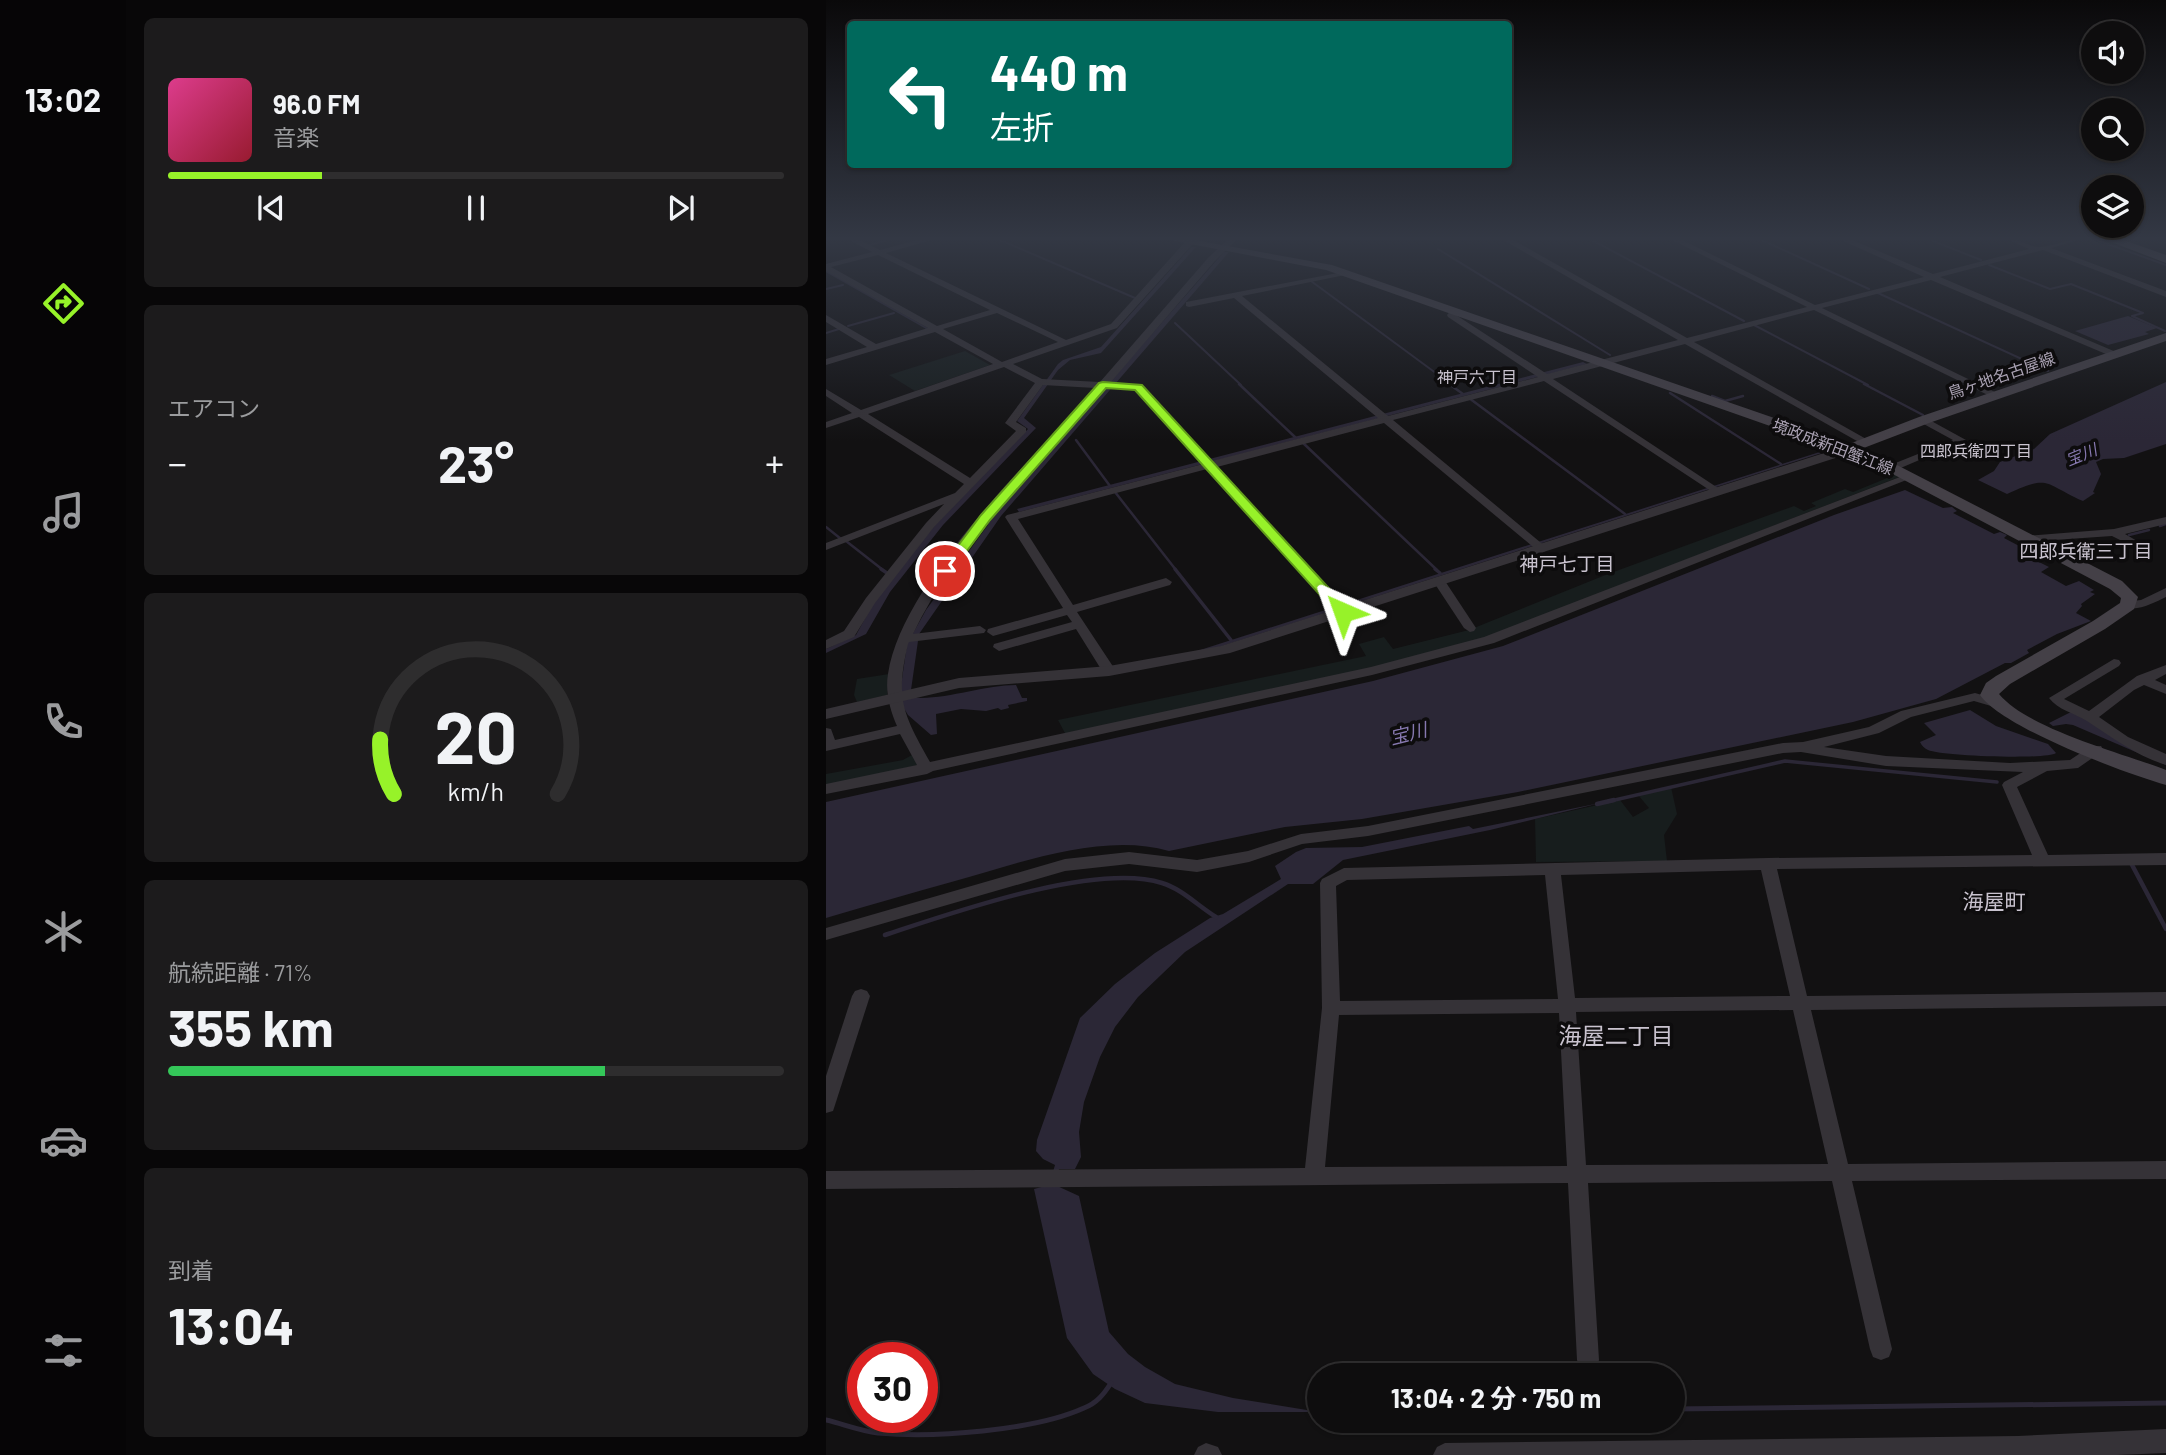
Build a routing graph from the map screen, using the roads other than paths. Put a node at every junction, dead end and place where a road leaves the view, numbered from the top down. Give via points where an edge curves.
1 (892, 305) edge
2 (988, 305) edge
3 (1135, 305) edge
4 (1176, 305) edge
5 (1248, 305) edge
6 (1437, 305) edge
7 (1619, 305) edge
8 (1810, 305) edge
9 (1822, 305) edge
10 (1998, 305) edge
11 (1814, 307) junction
12 (998, 310) junction
13 (1455, 311) junction
14 (826, 318) edge
15 (936, 330) junction
16 (2166, 337) edge
17 (1680, 340) junction
18 (1066, 343) junction
19 (874, 347) junction
20 (2113, 354) junction
21 (826, 362) edge
22 (1602, 362) junction
23 (1003, 365) junction
24 (1541, 375) junction
25 (1045, 382) junction
26 (1108, 385) junction
27 (826, 392) edge
28 (1996, 396) junction
29 (831, 400) edge
30 (856, 412) junction
31 (1382, 417) junction
32 (826, 419) edge
33 (1924, 421) junction
34 (826, 425) edge
35 (1856, 446) junction
36 (1207, 463) junction
37 (1892, 468) junction
38 (1909, 477) junction
39 (970, 483) junction
40 (1713, 489) junction
41 (959, 494) junction
42 (2166, 520) edge
43 (2151, 526) junction
44 (2166, 532) edge
45 (2115, 533) junction
46 (2026, 539) junction
47 (1538, 545) junction
48 (826, 547) edge
49 (2140, 547) dead end
50 (1439, 581) junction
51 (1166, 582) dead end
52 (2166, 592) edge
53 (2128, 605) junction
54 (1340, 609) junction
55 (1072, 610) junction
56 (1080, 624) junction
57 (1470, 628) dead end
58 (905, 639) junction
59 (826, 645) edge
60 (999, 647) dead end
61 (2114, 663) dead end
62 (2166, 668) edge
63 (1108, 671) junction
64 (2142, 679) junction
65 (2166, 690) edge
66 (901, 696) junction
67 (1992, 702) junction
68 (826, 714) edge
69 (2090, 716) junction
70 (904, 729) junction
71 (827, 741) edge
72 (1803, 747) junction
73 (2096, 750) junction
74 (2166, 760) edge
75 (2043, 768) junction
76 (927, 769) junction
77 (2166, 778) edge
78 (826, 789) edge
79 (2042, 859) junction
80 (2166, 859) edge
81 (1768, 864) junction
82 (1553, 871) junction
83 (826, 934) edge
84 (861, 996) dead end
85 (2166, 999) edge
86 (1800, 1002) junction
87 (1567, 1004) junction
88 (1331, 1008) junction
89 (826, 1105) edge
90 (2166, 1170) edge
91 (1840, 1173) junction
92 (1577, 1174) junction
93 (1314, 1177) junction
94 (826, 1180) edge
95 (1881, 1349) dead end
96 (1588, 1360) dead end
97 (2166, 1441) edge
98 (1445, 1455) edge

1 - 15 street
2 - 12 street
3 - 18 street via 1118,323
4 - 26 street
5 - 31 street
6 - 13 main road, 境政成新田蟹江線
7 - 17 street
8 - 11 street
9 - 11 street
10 - 20 street
11 - 17 street
11 - 28 street
12 - 15 street
12 - 18 street
13 - 22 main road, 境政成新田蟹江線
13 - 24 street via 1451,315
14 - 19 street
15 - 19 street
15 - 23 street
16 - 20 main road, 鳥ヶ地名古屋線
17 - 22 street
17 - 35 street
18 - 23 street
19 - 21 street
20 - 28 main road, 鳥ヶ地名古屋線
22 - 24 street
22 - 35 main road, 境政成新田蟹江線
23 - 25 street
23 - 30 street
24 - 31 street
24 - 40 street
25 - 26 street
25 - 39 street via 1010,423 1022,430
26 - 36 street via 1138,387
26 - 58 street via 986,517 927,596
27 - 29 street
28 - 33 main road, 鳥ヶ地名古屋線
29 - 30 street
30 - 32 street
30 - 34 street
30 - 39 street
31 - 36 street
31 - 47 street
33 - 35 main road, 鳥ヶ地名古屋線
33 - 37 street via 1961,440
35 - 37 main road, 境政成新田蟹江線
35 - 40 street
36 - 54 street
36 - 55 street via 1011,517
37 - 38 main road, 境政成新田蟹江線
38 - 46 main road, 境政成新田蟹江線
38 - 76 street via 1489,639 1373,671
39 - 41 street
40 - 47 street
41 - 48 street
41 - 59 street via 870,601 849,634
42 - 43 street
43 - 44 street
43 - 45 street
45 - 46 street
45 - 49 street
46 - 53 main road, 境政成新田蟹江線 via 2124,590 2130,597
47 - 50 street
50 - 54 street
50 - 57 street
51 - 55 street
52 - 53 street
53 - 67 main road via 1993,687
54 - 63 street via 1224,650
55 - 56 street
55 - 58 street via 986,631
56 - 60 street
56 - 63 street
58 - 66 street via 894,675
61 - 69 street via 2056,698
62 - 64 street
63 - 66 street via 959,683
64 - 65 street
64 - 69 street
66 - 68 street
66 - 70 street
67 - 72 street via 1975,697
67 - 73 main road via 2035,727
69 - 74 street via 2123,740
70 - 71 street
70 - 76 street
72 - 75 street via 1886,761
72 - 83 street via 1382,829 1301,839 1218,863 1197,866 1129,858 1065,865
73 - 75 street via 2073,765
73 - 77 main road
75 - 79 street via 2009,785
76 - 78 street
79 - 80 street
79 - 81 street
81 - 82 street
81 - 86 street
82 - 87 street
82 - 88 street via 1344,874 1328,883
84 - 89 street
85 - 86 street
86 - 87 street
86 - 91 street
87 - 88 street
87 - 92 street
88 - 93 street
90 - 91 street
91 - 92 street
91 - 95 street
92 - 93 street
92 - 96 street
93 - 94 street
97 - 98 street via 2018,1448

